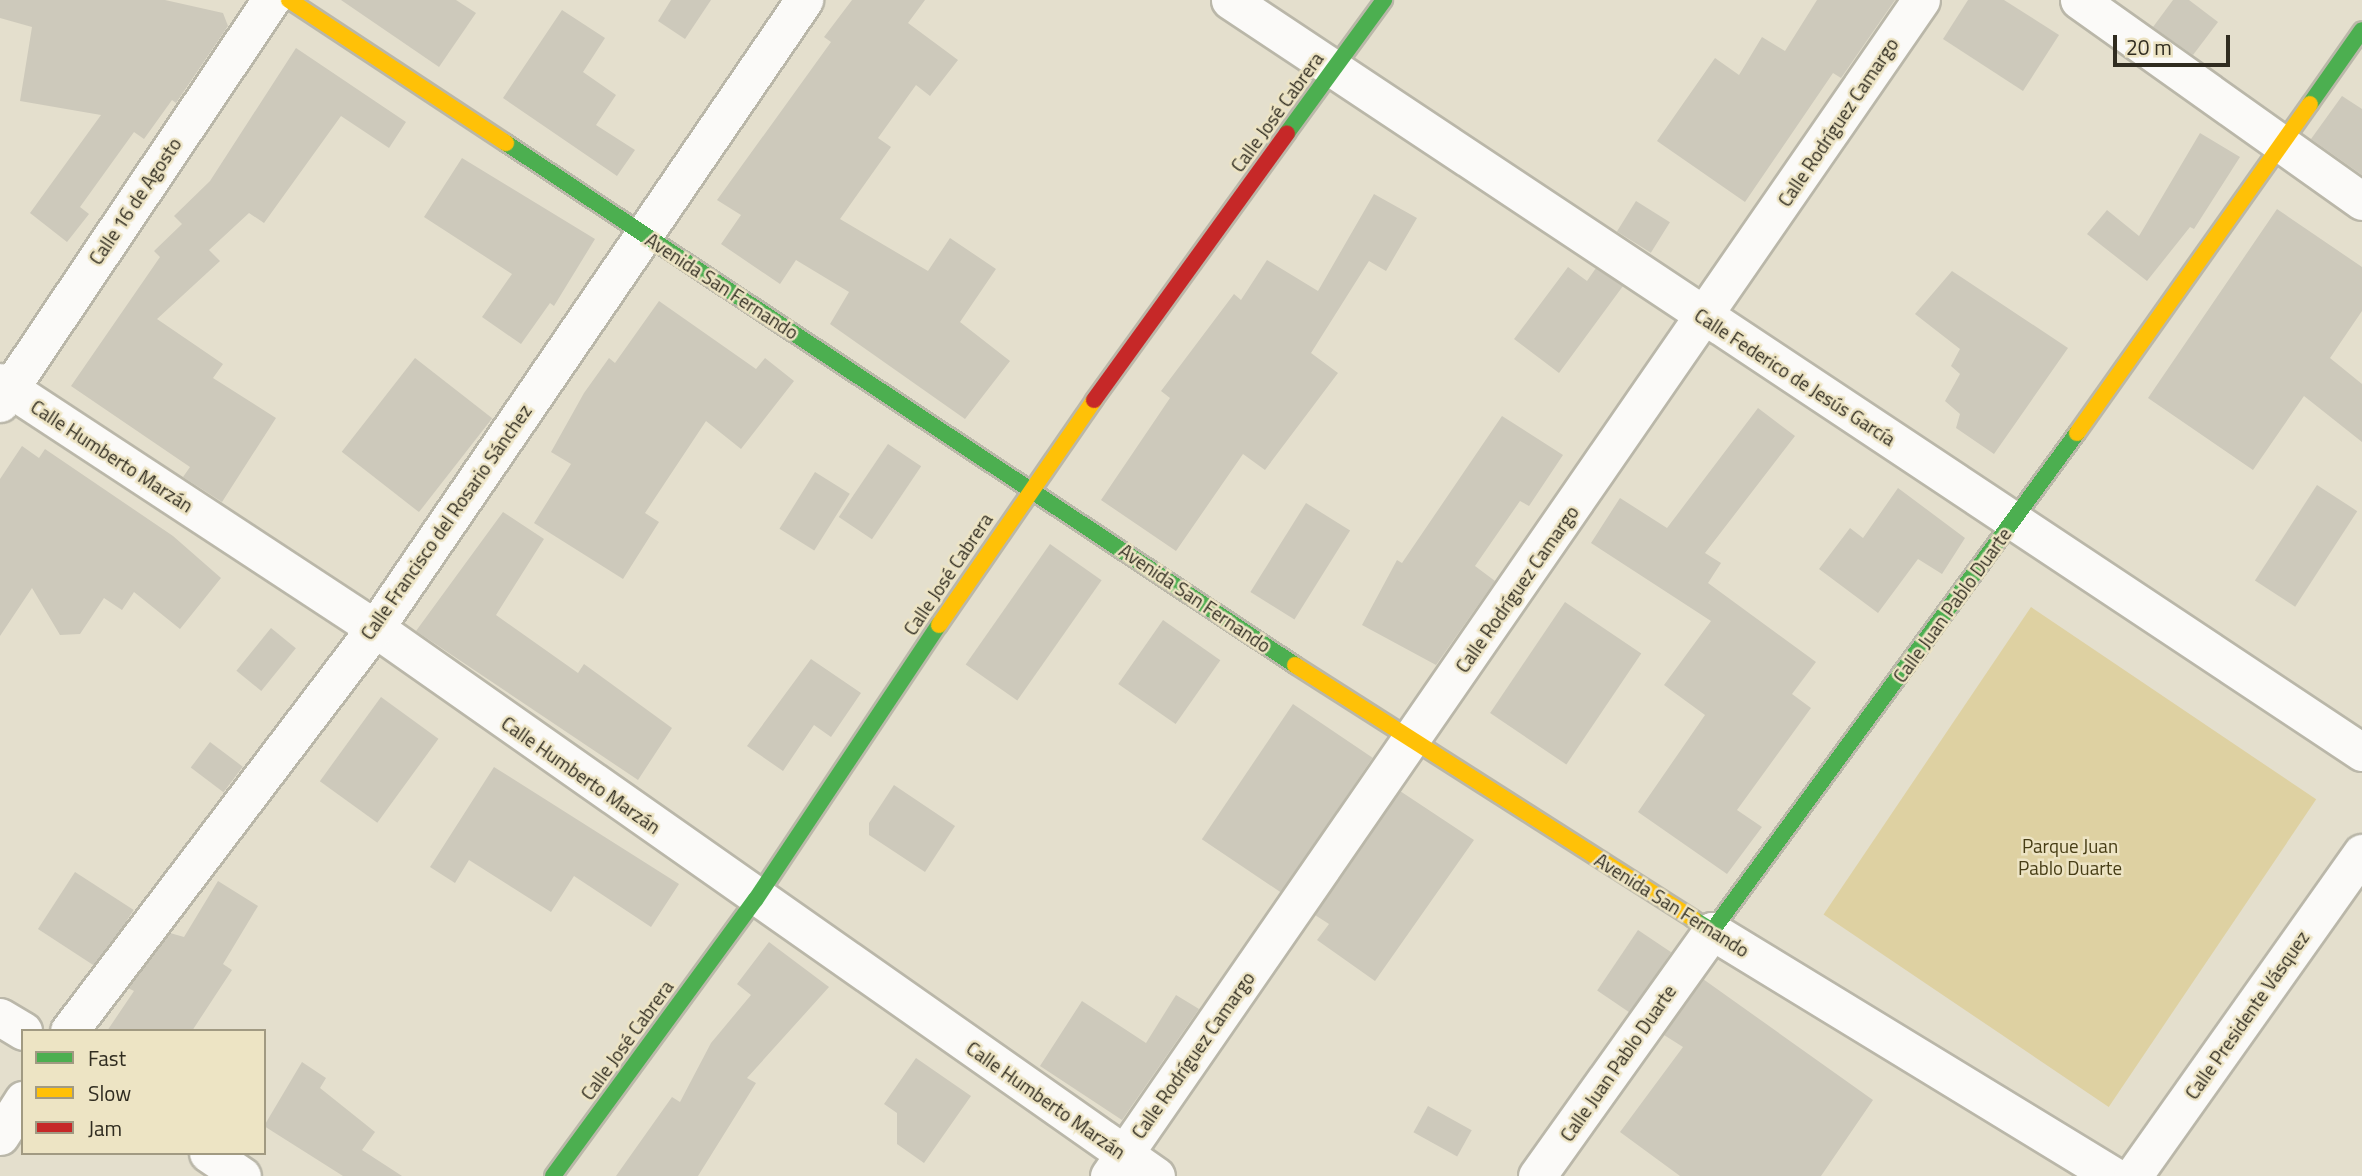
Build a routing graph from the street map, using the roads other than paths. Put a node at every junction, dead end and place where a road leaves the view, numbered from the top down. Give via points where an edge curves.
1 (271, 0) edge
2 (289, 0) edge
3 (804, 0) edge
4 (1230, 0) edge
5 (1384, 0) edge
6 (1921, 0) edge
7 (2079, 0) edge
8 (2362, 30) edge
9 (1336, 67) junction
10 (2283, 143) junction
11 (2362, 201) edge
12 (644, 235) junction
13 (1704, 317) junction
14 (3, 391) edge
15 (1030, 488) junction
16 (2014, 522) junction
17 (375, 628) junction
18 (1412, 742) junction
19 (2362, 752) edge
20 (2362, 853) edge
21 (756, 898) junction
22 (1712, 931) junction
23 (0, 1017) edge
24 (71, 1029) edge
25 (21, 1030) edge
26 (21, 1103) edge
27 (0, 1136) edge
28 (211, 1155) edge
29 (1117, 1165) edge
30 (242, 1176) edge
31 (553, 1176) edge
32 (1156, 1176) edge
33 (1537, 1176) edge
34 (2114, 1176) edge
35 (2133, 1176) edge

1 - 14 street, Calle 16 de Agosto
2 - 12 street, Avenida San Fernando
3 - 12 street, Calle Francisco del Rosario Sánchez
4 - 9 street, Calle Federico de Jesús García
5 - 9 street, Calle José Cabrera
6 - 13 street, Calle Rodríguez Camargo
7 - 10 street
8 - 10 street, Calle Juan Pablo Duarte
9 - 13 street, Calle Federico de Jesús García
9 - 15 street, Calle José Cabrera
10 - 11 street
10 - 16 street, Calle Juan Pablo Duarte
12 - 15 street, Avenida San Fernando
12 - 17 street, Calle Francisco del Rosario Sánchez
13 - 16 street, Calle Federico de Jesús García
13 - 18 street, Calle Rodríguez Camargo
14 - 17 street, Calle Humberto Marzán
15 - 18 street, Avenida San Fernando
15 - 21 street, Calle José Cabrera
16 - 19 street, Calle Federico de Jesús García
16 - 22 street, Calle Juan Pablo Duarte
17 - 21 street, Calle Humberto Marzán
17 - 24 street, Calle Francisco del Rosario Sánchez
18 - 22 street, Avenida San Fernando
18 - 29 street, Calle Rodríguez Camargo
20 - 35 street, Calle Presidente Vásquez
21 - 29 street, Calle Humberto Marzán
21 - 31 street, Calle José Cabrera
22 - 33 street, Calle Juan Pablo Duarte
22 - 34 street, Avenida San Fernando
23 - 25 street
26 - 27 street
28 - 30 street
29 - 32 street, Calle Humberto Marzán

